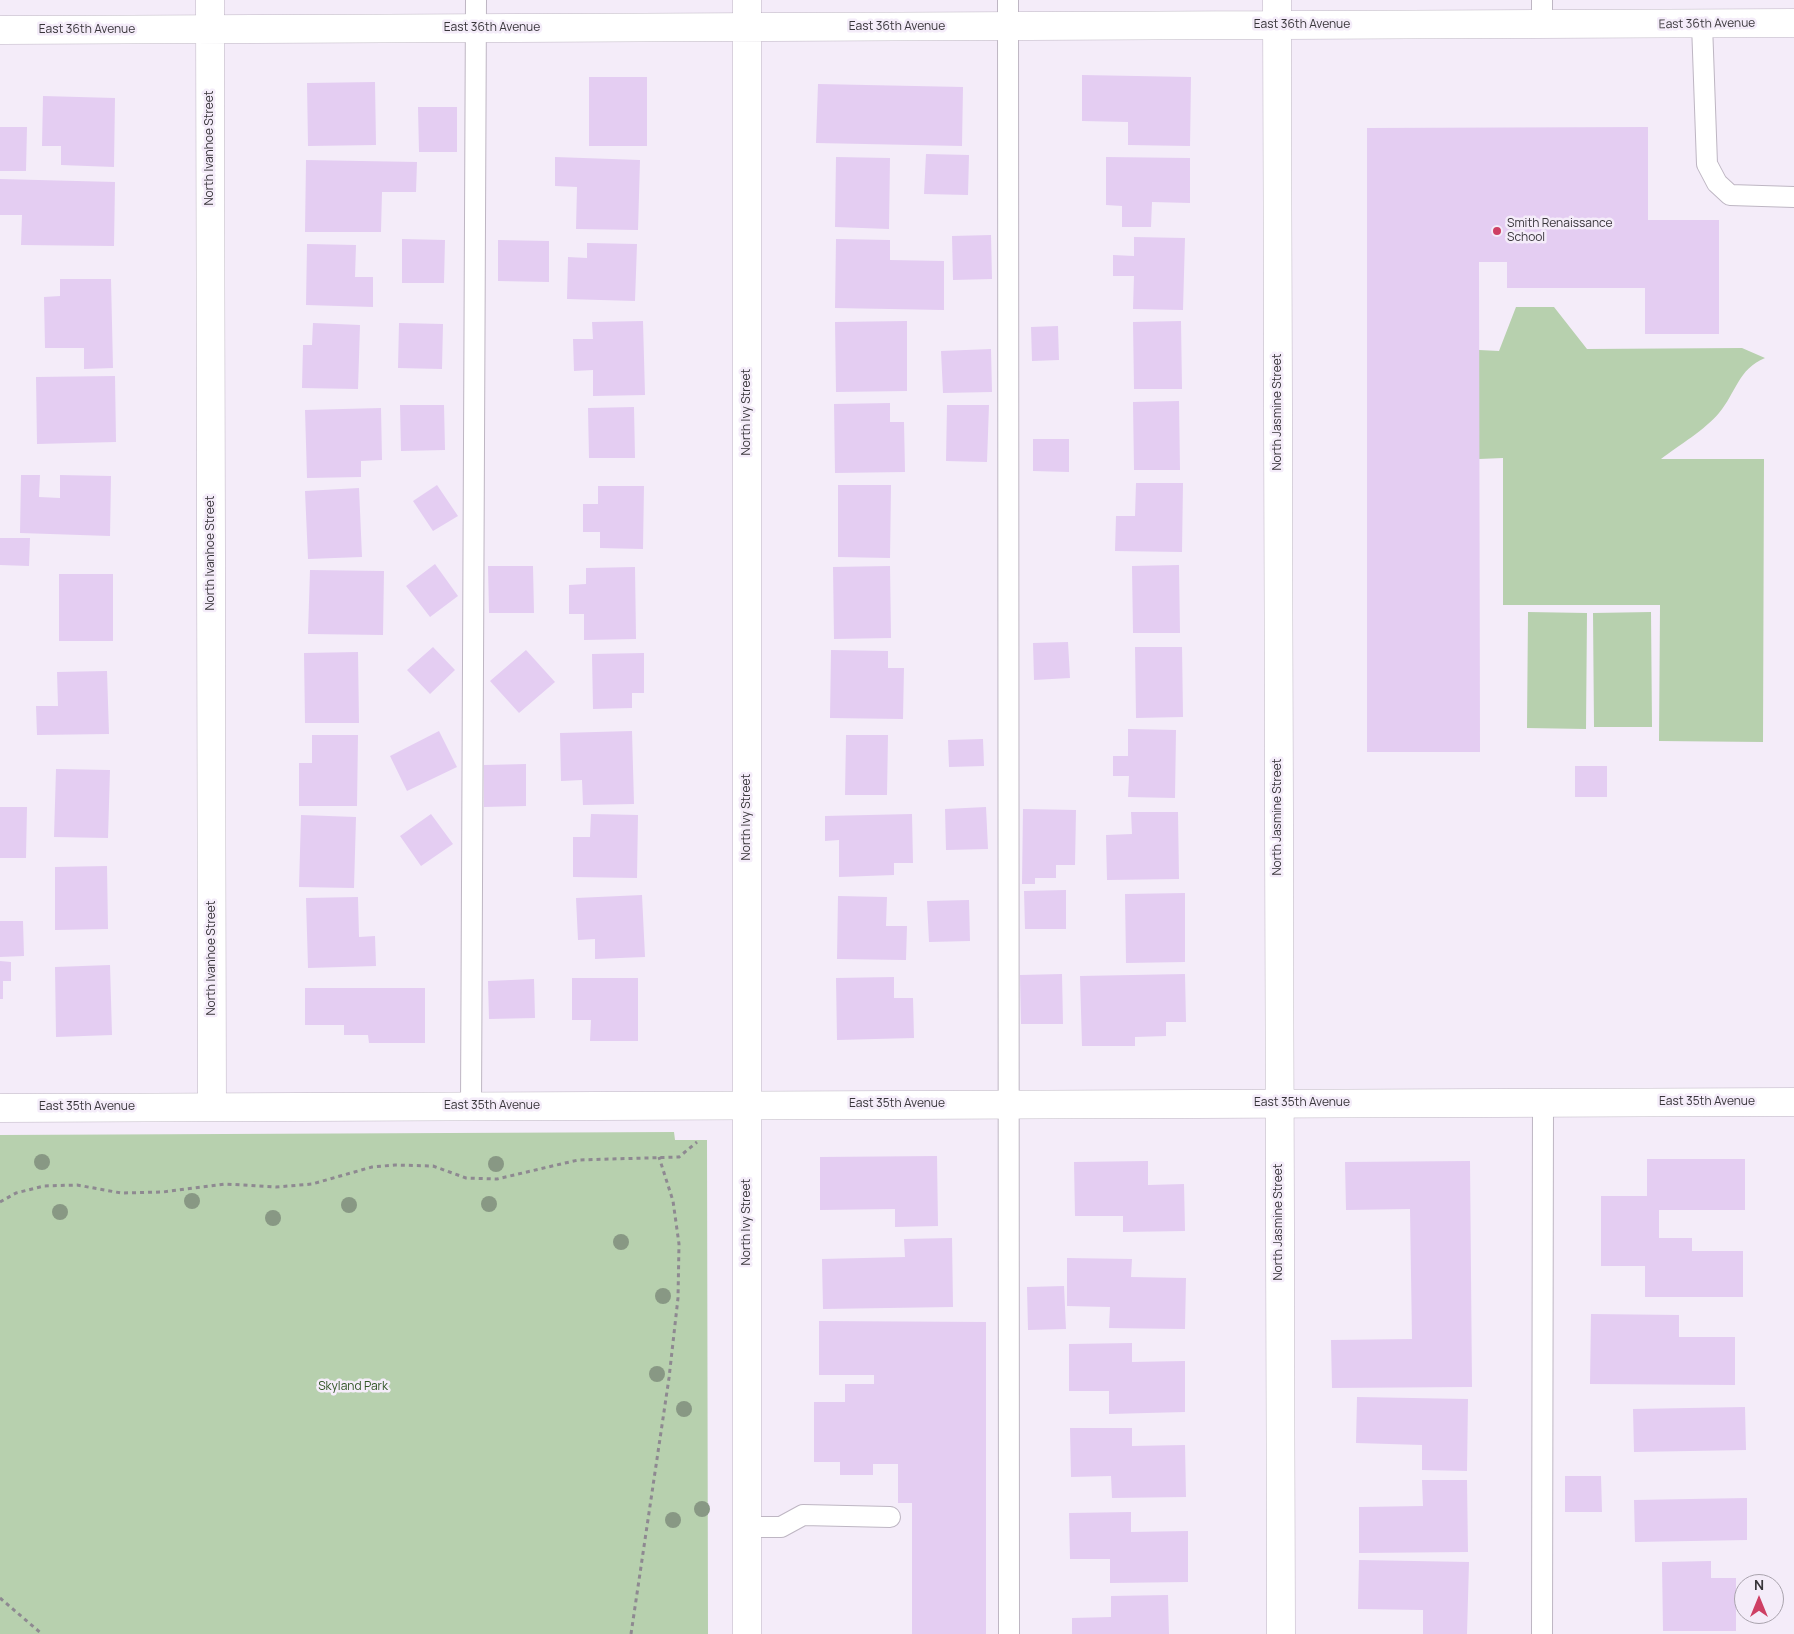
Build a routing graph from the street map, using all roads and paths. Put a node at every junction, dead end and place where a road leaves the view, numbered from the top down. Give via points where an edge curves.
1 (210, 0) edge
2 (476, 0) edge
3 (747, 0) edge
4 (1277, 12) edge
5 (1008, 13) edge
6 (1542, 13) edge
7 (1794, 23) edge
8 (1702, 24) junction
9 (747, 27) junction
10 (476, 28) junction
11 (0, 30) edge
12 (209, 30) junction
13 (1794, 197) edge
14 (1544, 1102) junction
15 (1794, 1102) edge
16 (1279, 1103) junction
17 (1008, 1104) junction
18 (747, 1105) junction
19 (212, 1106) junction
20 (471, 1106) junction
21 (0, 1108) edge
22 (696, 1142) dead end
23 (659, 1158) junction
24 (0, 1202) edge
25 (890, 1517) dead end
26 (748, 1527) junction
27 (0, 1598) edge
28 (42, 1634) edge
29 (631, 1634) edge
30 (747, 1634) edge
31 (1009, 1634) edge
32 (1281, 1634) edge
33 (1542, 1634) edge

1 - 12 street, North Ivanhoe Street
2 - 10 lane
3 - 9 street, North Ivy Street
4 - 5 street, East 36th Avenue
4 - 6 street, East 36th Avenue
4 - 16 street, North Jasmine Street
5 - 9 street, East 36th Avenue
5 - 17 lane
6 - 8 street, East 36th Avenue
7 - 8 street, East 36th Avenue
8 - 13 lane via 1707,164 1717,183 1730,195
9 - 10 street, East 36th Avenue
9 - 18 street, North Ivy Street
10 - 12 street, East 36th Avenue
10 - 20 lane
11 - 12 street, East 36th Avenue
12 - 19 street, North Ivanhoe Street
14 - 15 street, East 35th Avenue
14 - 16 street, East 35th Avenue
14 - 33 lane
16 - 17 street, East 35th Avenue
16 - 32 street, North Jasmine Street
17 - 18 street, East 35th Avenue
17 - 31 lane
18 - 20 street, East 35th Avenue
18 - 26 street, North Ivy Street
19 - 20 street, East 35th Avenue
19 - 21 street, East 35th Avenue
22 - 23 path via 679,1157
23 - 24 path via 578,1160 497,1179 466,1178 433,1166 395,1165 372,1167 312,1184 276,1187 225,1184 163,1192 121,1193 77,1186 44,1186 16,1193
23 - 29 path via 673,1201 679,1244 678,1298
25 - 26 lane via 803,1515 781,1527
26 - 30 street, North Ivy Street
27 - 28 path

